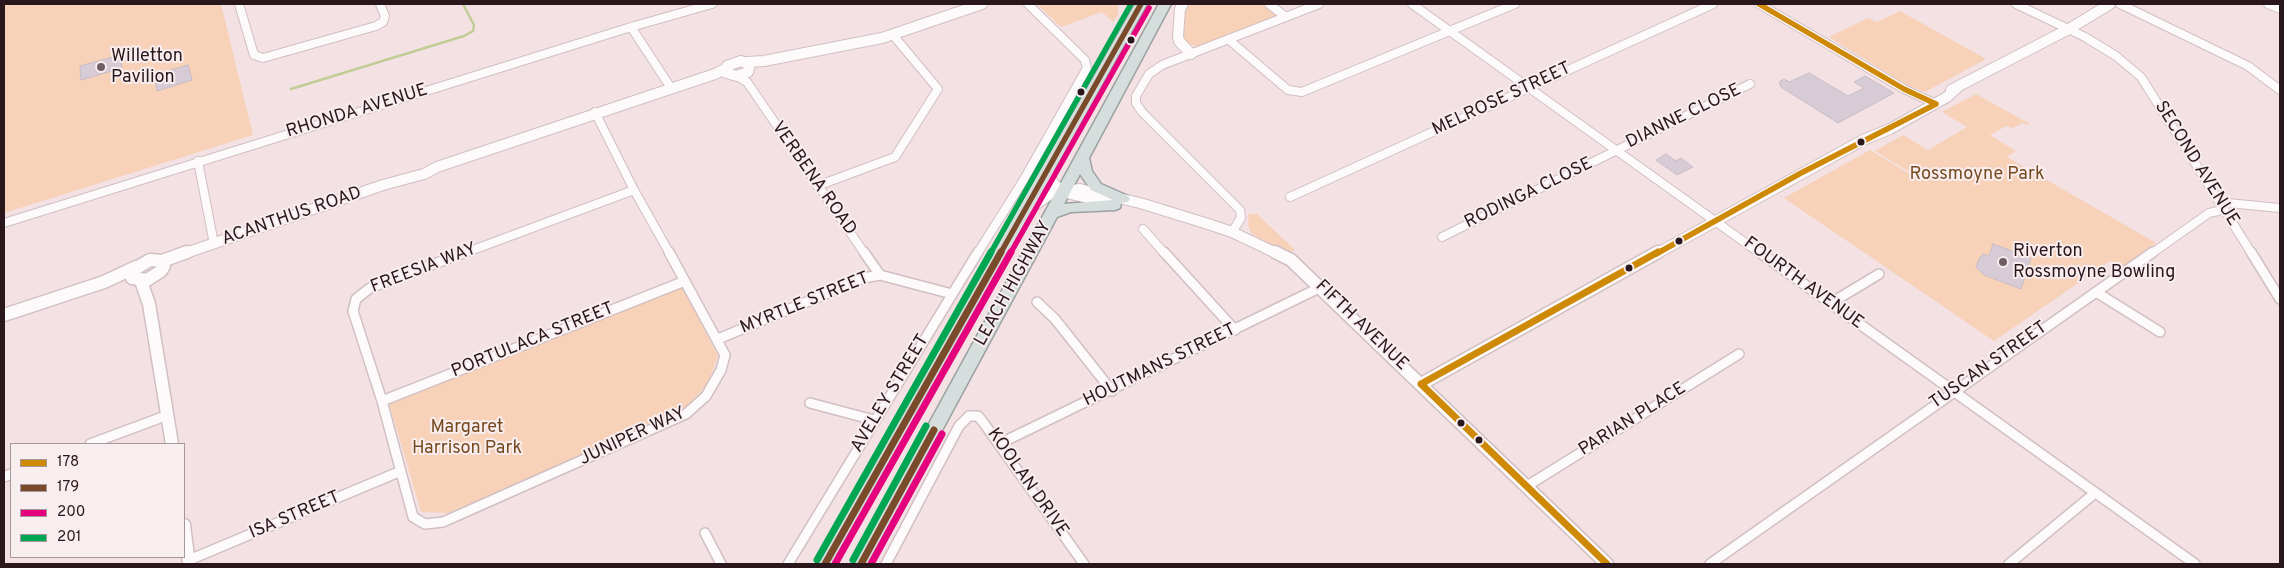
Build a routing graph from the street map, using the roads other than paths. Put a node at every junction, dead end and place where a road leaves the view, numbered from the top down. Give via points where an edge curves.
1 (239, 4) edge
2 (380, 4) edge
3 (712, 4) edge
4 (982, 4) edge
5 (1028, 4) edge
6 (1131, 4) edge
7 (1141, 4) edge
8 (1165, 4) edge
9 (1183, 4) edge
10 (1269, 4) edge
11 (1319, 4) edge
12 (1412, 4) edge
13 (1515, 4) edge
14 (1713, 4) edge
15 (1759, 4) edge
16 (2016, 4) edge
17 (2110, 4) edge
18 (2120, 4) edge
19 (2268, 4) edge
20 (691, 6) edge
21 (2280, 9) edge
22 (1286, 17) junction
23 (1130, 24) junction
24 (631, 27) junction
25 (2063, 29) junction
26 (1450, 31) junction
27 (893, 35) junction
28 (1228, 39) junction
29 (1191, 54) junction
30 (749, 67) junction
31 (726, 71) junction
32 (736, 76) junction
33 (746, 82) junction
34 (1750, 84) dead end
35 (671, 88) junction
36 (1530, 88) junction
37 (2280, 90) edge
38 (1930, 103) junction
39 (596, 113) junction
40 (1617, 150) junction
41 (1082, 158) junction
42 (198, 161) junction
43 (1047, 171) junction
44 (818, 186) junction
45 (634, 190) junction
46 (1063, 192) junction
47 (1290, 197) dead end
48 (1119, 202) junction
49 (2223, 207) junction
50 (2280, 208) edge
51 (1053, 213) junction
52 (1023, 214) junction
53 (1715, 221) junction
54 (4, 223) edge
55 (1143, 229) dead end
56 (1232, 232) junction
57 (1442, 238) dead end
58 (214, 244) junction
59 (136, 267) junction
60 (161, 268) junction
61 (880, 274) junction
62 (1879, 274) dead end
63 (137, 280) junction
64 (104, 282) junction
65 (685, 282) junction
66 (1321, 287) junction
67 (2096, 292) junction
68 (952, 294) junction
69 (2280, 299) edge
70 (1037, 302) dead end
71 (149, 304) junction
72 (1831, 304) junction
73 (4, 315) edge
74 (1235, 330) junction
75 (2160, 332) dead end
76 (718, 339) junction
77 (1739, 354) dead end
78 (1421, 384) junction
79 (1112, 390) junction
80 (1954, 392) junction
81 (382, 401) junction
82 (810, 403) dead end
83 (168, 414) junction
84 (874, 420) junction
85 (963, 421) joint
86 (93, 443) edge
87 (172, 443) edge
88 (999, 444) junction
89 (401, 471) junction
90 (1527, 486) junction
91 (2095, 493) junction
92 (425, 524) joint
93 (185, 532) edge
94 (705, 533) dead end
95 (189, 562) edge
96 (721, 564) edge
97 (788, 564) edge
98 (825, 564) edge
99 (862, 564) edge
100 (886, 564) edge
101 (1084, 564) edge
102 (1606, 564) edge
103 (1710, 564) edge
104 (2009, 564) edge
105 (2194, 564) edge

1 - 2 street via 254,55 260,58 376,26 385,19
3 - 20 street, RHONDA AVENUE
4 - 27 street, ACANTHUS ROAD
5 - 68 street, AVELEY STREET via 1085,60 1087,68 1023,182
6 - 23 highway
7 - 23 highway, LEACH HIGHWAY
8 - 41 highway, LEACH HIGHWAY
9 - 29 street via 1178,36
10 - 22 street
11 - 22 street
12 - 26 street, FOURTH AVENUE
13 - 26 street
14 - 36 street, MELROSE STREET
15 - 38 street
16 - 25 street, SECOND AVENUE
17 - 25 street
18 - 37 street via 2248,66
19 - 21 street
20 - 24 street, RHONDA AVENUE
22 - 28 street
23 - 43 highway, LEACH HIGHWAY
24 - 35 street
24 - 42 street, RHONDA AVENUE
25 - 38 street
25 - 49 street, SECOND AVENUE via 2116,56 2141,77
26 - 28 street via 1302,92 1288,90
26 - 36 street, FOURTH AVENUE
27 - 30 street, ACANTHUS ROAD via 764,61
27 - 44 street via 938,89 895,158
28 - 29 street
29 - 56 street via 1162,65 1149,74 1136,96 1136,103 1240,210 1241,218
30 - 31 street, ACANTHUS ROAD via 735,62
30 - 32 street, ACANTHUS ROAD
30 - 33 street
31 - 32 street, ACANTHUS ROAD
31 - 35 street, ACANTHUS ROAD
32 - 33 street, VERBENA ROAD
33 - 44 street, VERBENA ROAD
34 - 40 street, DIANNE CLOSE
35 - 39 street, ACANTHUS ROAD
36 - 40 street, FOURTH AVENUE
36 - 47 street, MELROSE STREET
38 - 53 street via 1890,129 1863,140
39 - 45 street, JUNIPER WAY
39 - 58 street, ACANTHUS ROAD
40 - 53 street, FOURTH AVENUE
40 - 57 street, RODINGA CLOSE
41 - 46 highway, LEACH HIGHWAY
41 - 48 highway via 1085,171 1096,187
42 - 54 street, RHONDA AVENUE
42 - 58 street
43 - 46 street
43 - 52 highway, LEACH HIGHWAY
44 - 61 street, VERBENA ROAD
45 - 65 street, JUNIPER WAY
45 - 81 street, FREESIA WAY via 370,288 356,299 353,311
46 - 48 street, FIFTH AVENUE
46 - 51 highway, LEACH HIGHWAY
46 - 52 street via 1052,193
48 - 51 highway via 1070,207
48 - 56 street, FIFTH AVENUE
49 - 50 street, TUSCAN STREET via 2228,202
49 - 67 street, TUSCAN STREET via 2203,217
49 - 69 street, SECOND AVENUE
51 - 99 highway, LEACH HIGHWAY
52 - 98 highway, LEACH HIGHWAY
53 - 72 street, FOURTH AVENUE
53 - 78 street
55 - 74 street
56 - 66 street, FIFTH AVENUE via 1291,260
58 - 60 street, ACANTHUS ROAD
59 - 60 street, ACANTHUS ROAD via 150,260
59 - 63 street via 131,276
59 - 64 street, ACANTHUS ROAD
60 - 63 street, ACANTHUS ROAD
60 - 71 street
61 - 68 street, MYRTLE STREET
61 - 76 street, MYRTLE STREET
62 - 72 street
63 - 64 street, ACANTHUS ROAD
63 - 71 street
64 - 73 street, ACANTHUS ROAD
65 - 76 street, JUNIPER WAY
65 - 81 street, PORTULACA STREET
66 - 74 street, HOUTMANS STREET
66 - 78 street, FIFTH AVENUE
67 - 75 street
67 - 80 street, TUSCAN STREET
68 - 84 street, AVELEY STREET
70 - 79 street
71 - 83 street
72 - 80 street, FOURTH AVENUE
74 - 79 street, HOUTMANS STREET
76 - 92 street, JUNIPER WAY via 725,355 721,370 706,396 686,414 443,522
77 - 90 street, PARIAN PLACE
78 - 90 street, FIFTH AVENUE
79 - 88 street, HOUTMANS STREET
80 - 91 street, FOURTH AVENUE
80 - 103 street, TUSCAN STREET
81 - 89 street, FREESIA WAY
82 - 84 street
83 - 86 street
83 - 87 street
84 - 97 street, AVELEY STREET
85 - 88 street, KOOLAN DRIVE via 968,416 978,416
85 - 100 street
88 - 101 street, KOOLAN DRIVE
89 - 92 street, FREESIA WAY via 413,517
89 - 95 street, ISA STREET
90 - 102 street, FIFTH AVENUE
91 - 104 street
91 - 105 street, FOURTH AVENUE
93 - 95 street
94 - 96 street

